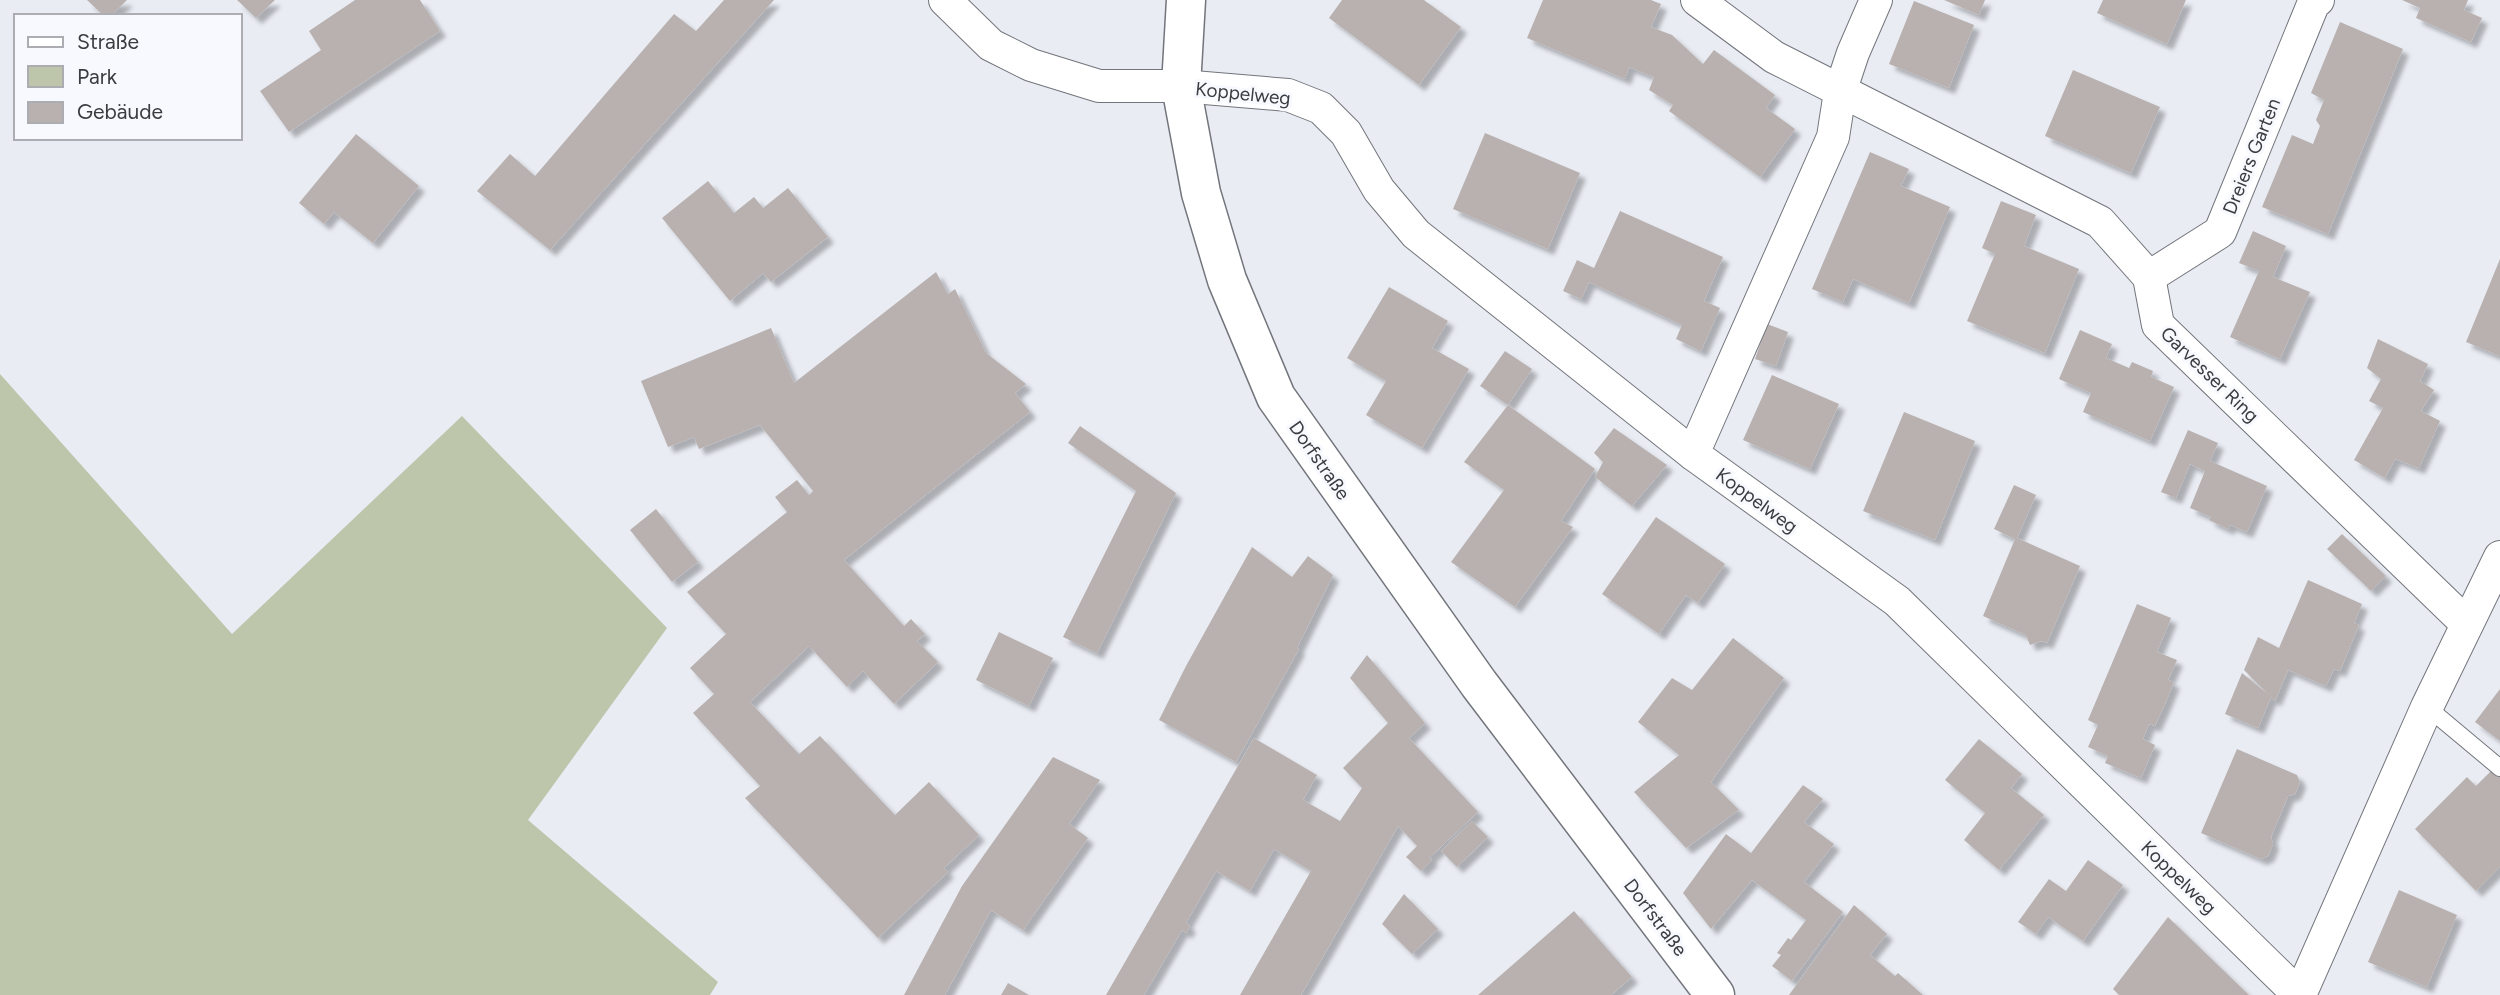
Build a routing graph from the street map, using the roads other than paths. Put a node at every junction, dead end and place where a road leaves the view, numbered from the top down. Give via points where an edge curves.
1 (945, 0) edge
2 (1186, 0) edge
3 (1697, 0) edge
4 (1876, 0) edge
5 (2315, 1) edge
6 (1181, 86) junction
7 (1840, 92) junction
8 (2149, 277) junction
9 (1693, 453) junction
10 (2500, 557) edge
11 (2467, 624) junction
12 (2427, 707) junction
13 (2500, 768) edge
14 (1715, 995) edge
15 (2300, 995) edge

1 - 6 street via 991,45 1031,65 1100,86
2 - 6 street, Dorfstraße
3 - 7 street via 1774,57
4 - 7 street
5 - 8 street, Dreiers Garten via 2220,232
6 - 9 street, Koppelweg via 1288,95 1321,108 1346,133 1379,190 1416,234
6 - 14 street, Dorfstraße via 1201,193 1223,267 1276,397 1479,684
7 - 8 street via 2100,222
7 - 9 street via 1833,137
8 - 11 street, Garvesser Ring via 2158,325
9 - 15 street, Koppelweg via 1897,601
10 - 11 street
11 - 12 street
12 - 13 lane
12 - 15 street

